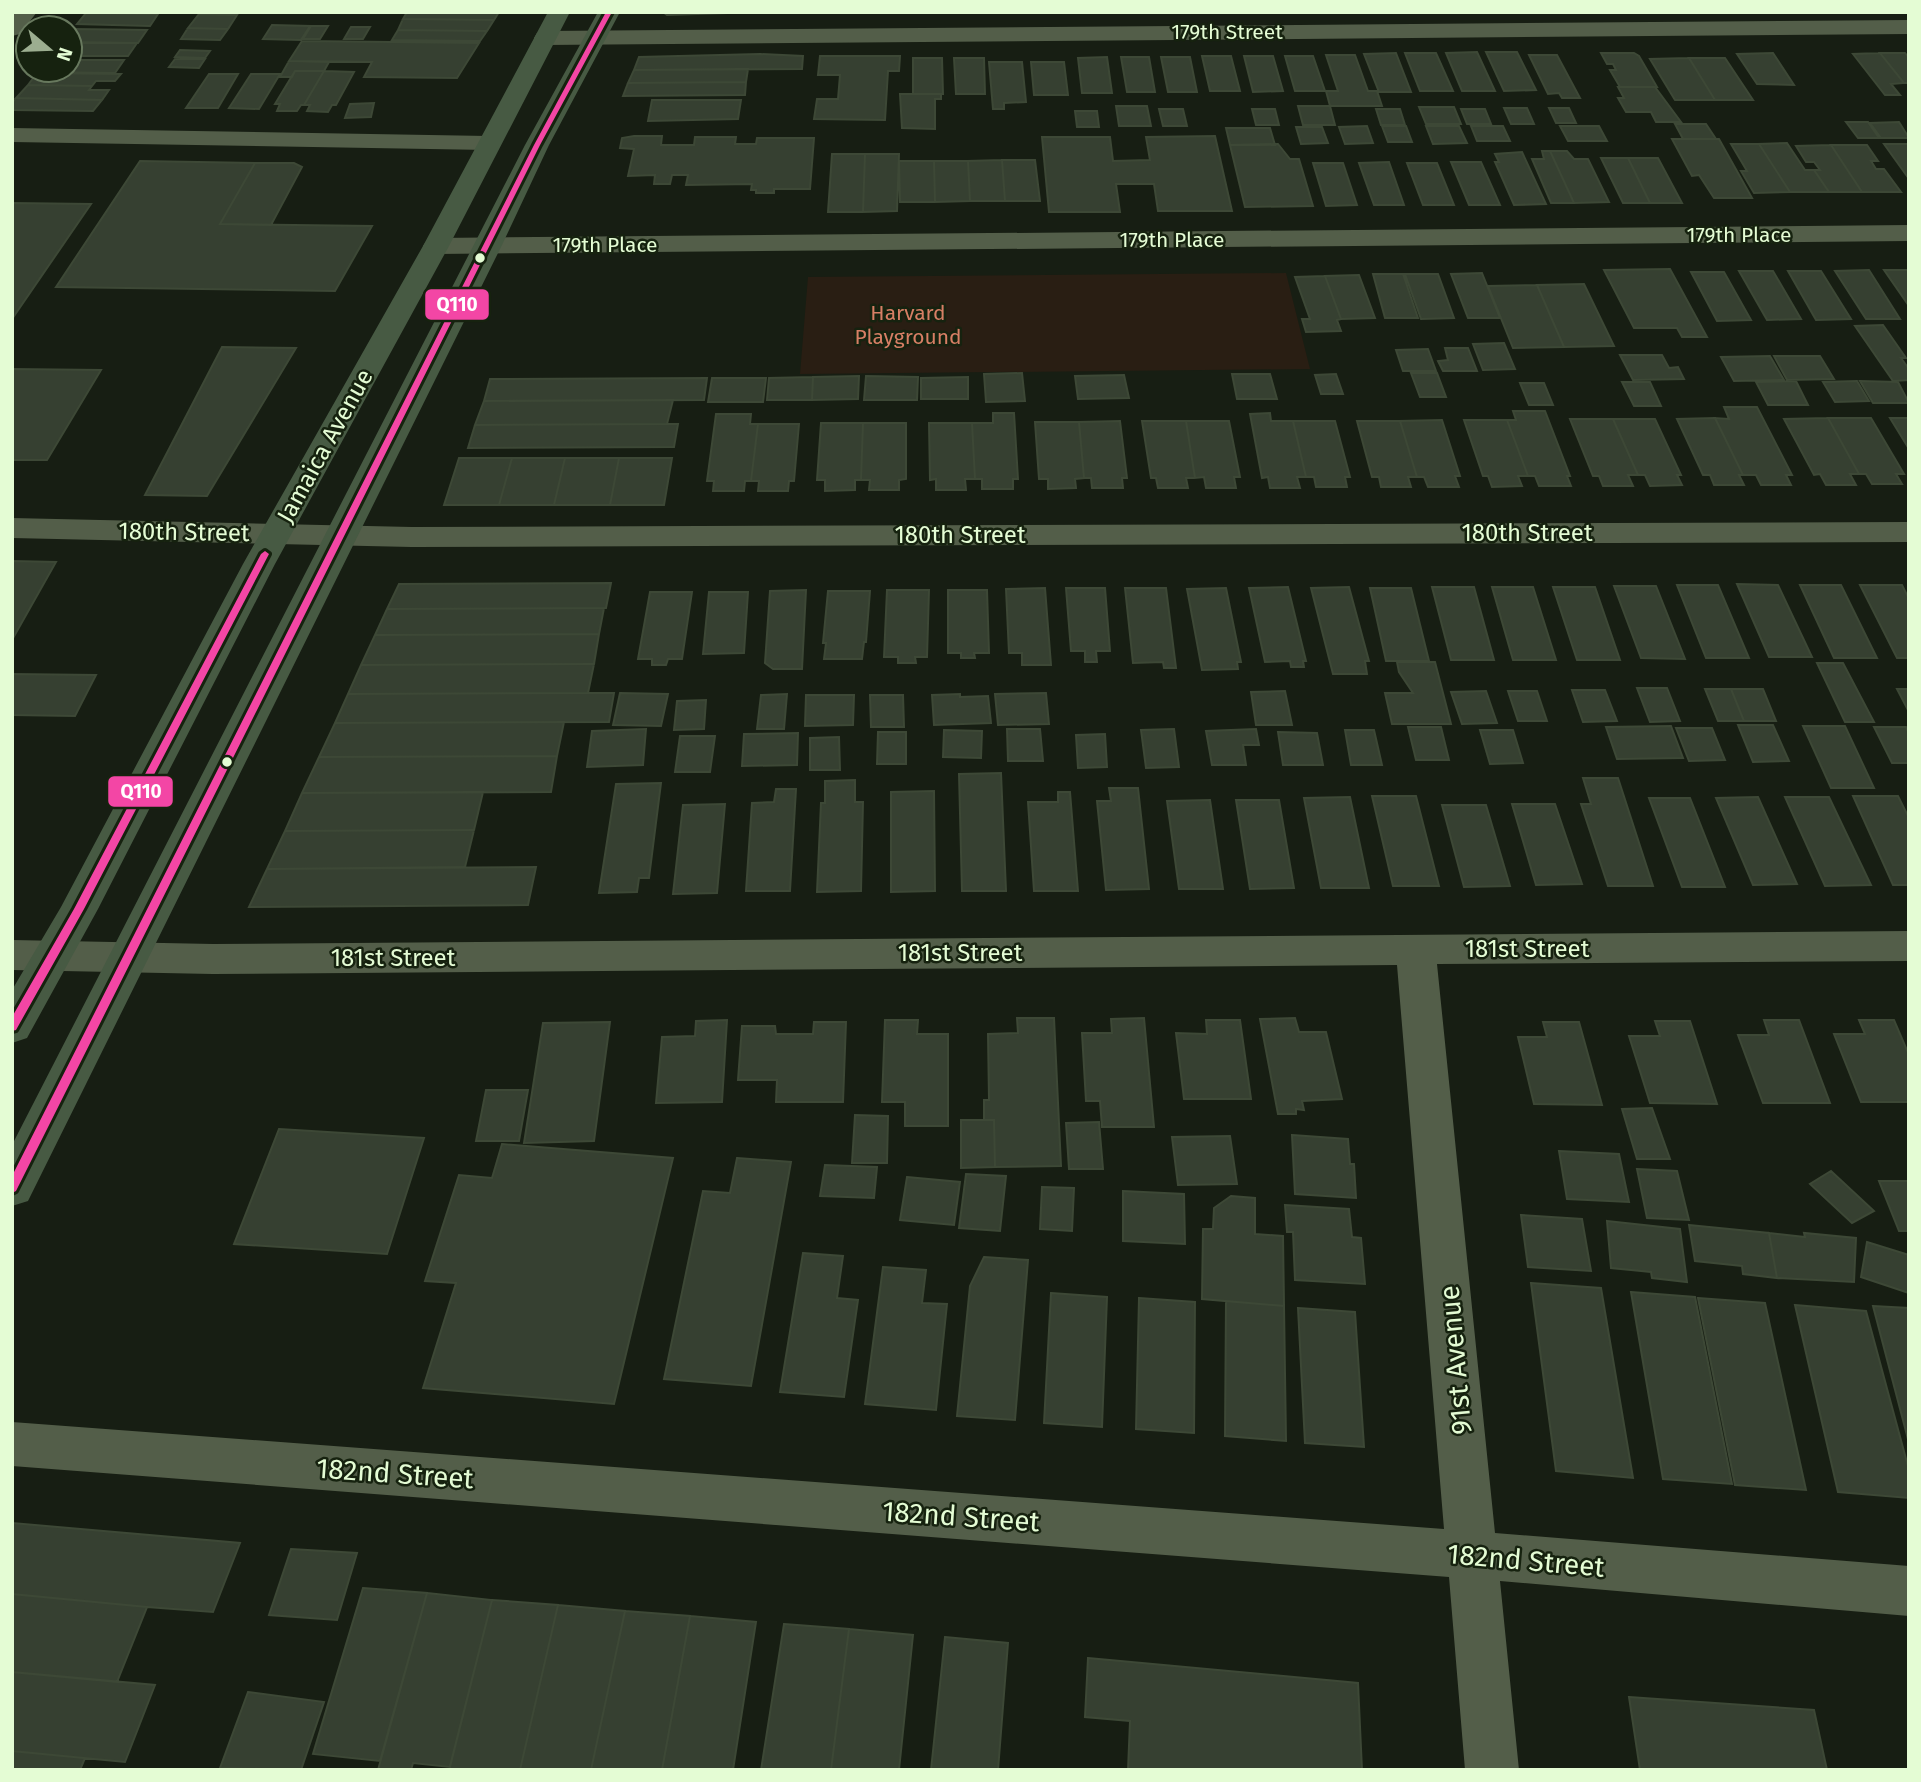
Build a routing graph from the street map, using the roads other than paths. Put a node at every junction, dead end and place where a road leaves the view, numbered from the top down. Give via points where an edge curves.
1 (26, 12) edge
2 (603, 24) edge
3 (552, 25) edge
4 (1909, 27) edge
5 (12, 29) edge
6 (12, 135) edge
7 (488, 143) junction
8 (1909, 233) edge
9 (436, 246) junction
10 (489, 246) junction
11 (12, 528) edge
12 (1909, 532) edge
13 (277, 533) junction
14 (342, 536) junction
15 (1909, 946) edge
16 (1416, 950) junction
17 (12, 955) edge
18 (53, 956) junction
19 (128, 958) junction
20 (12, 1027) edge
21 (12, 1188) edge
22 (12, 1444) edge
23 (1473, 1555) junction
24 (1909, 1591) edge
25 (1492, 1770) edge

1 - 5 street
2 - 3 street, 179th Street
2 - 4 street, 179th Street
2 - 10 main road
3 - 7 main road, Jamaica Avenue
6 - 7 street
7 - 9 main road, Jamaica Avenue
8 - 10 street, 179th Place
9 - 10 street, 179th Place
9 - 13 main road, Jamaica Avenue
10 - 14 main road
11 - 13 street, 180th Street
12 - 14 street, 180th Street
13 - 14 street, 180th Street
13 - 18 main road, Jamaica Avenue
14 - 19 main road
15 - 16 street, 181st Street
16 - 19 street, 181st Street
16 - 23 street, 91st Avenue
17 - 18 street, 181st Street
18 - 19 street, 181st Street
18 - 20 main road, Jamaica Avenue
19 - 21 main road
22 - 23 street, 182nd Street
23 - 24 street, 182nd Street
23 - 25 street, 91st Avenue

